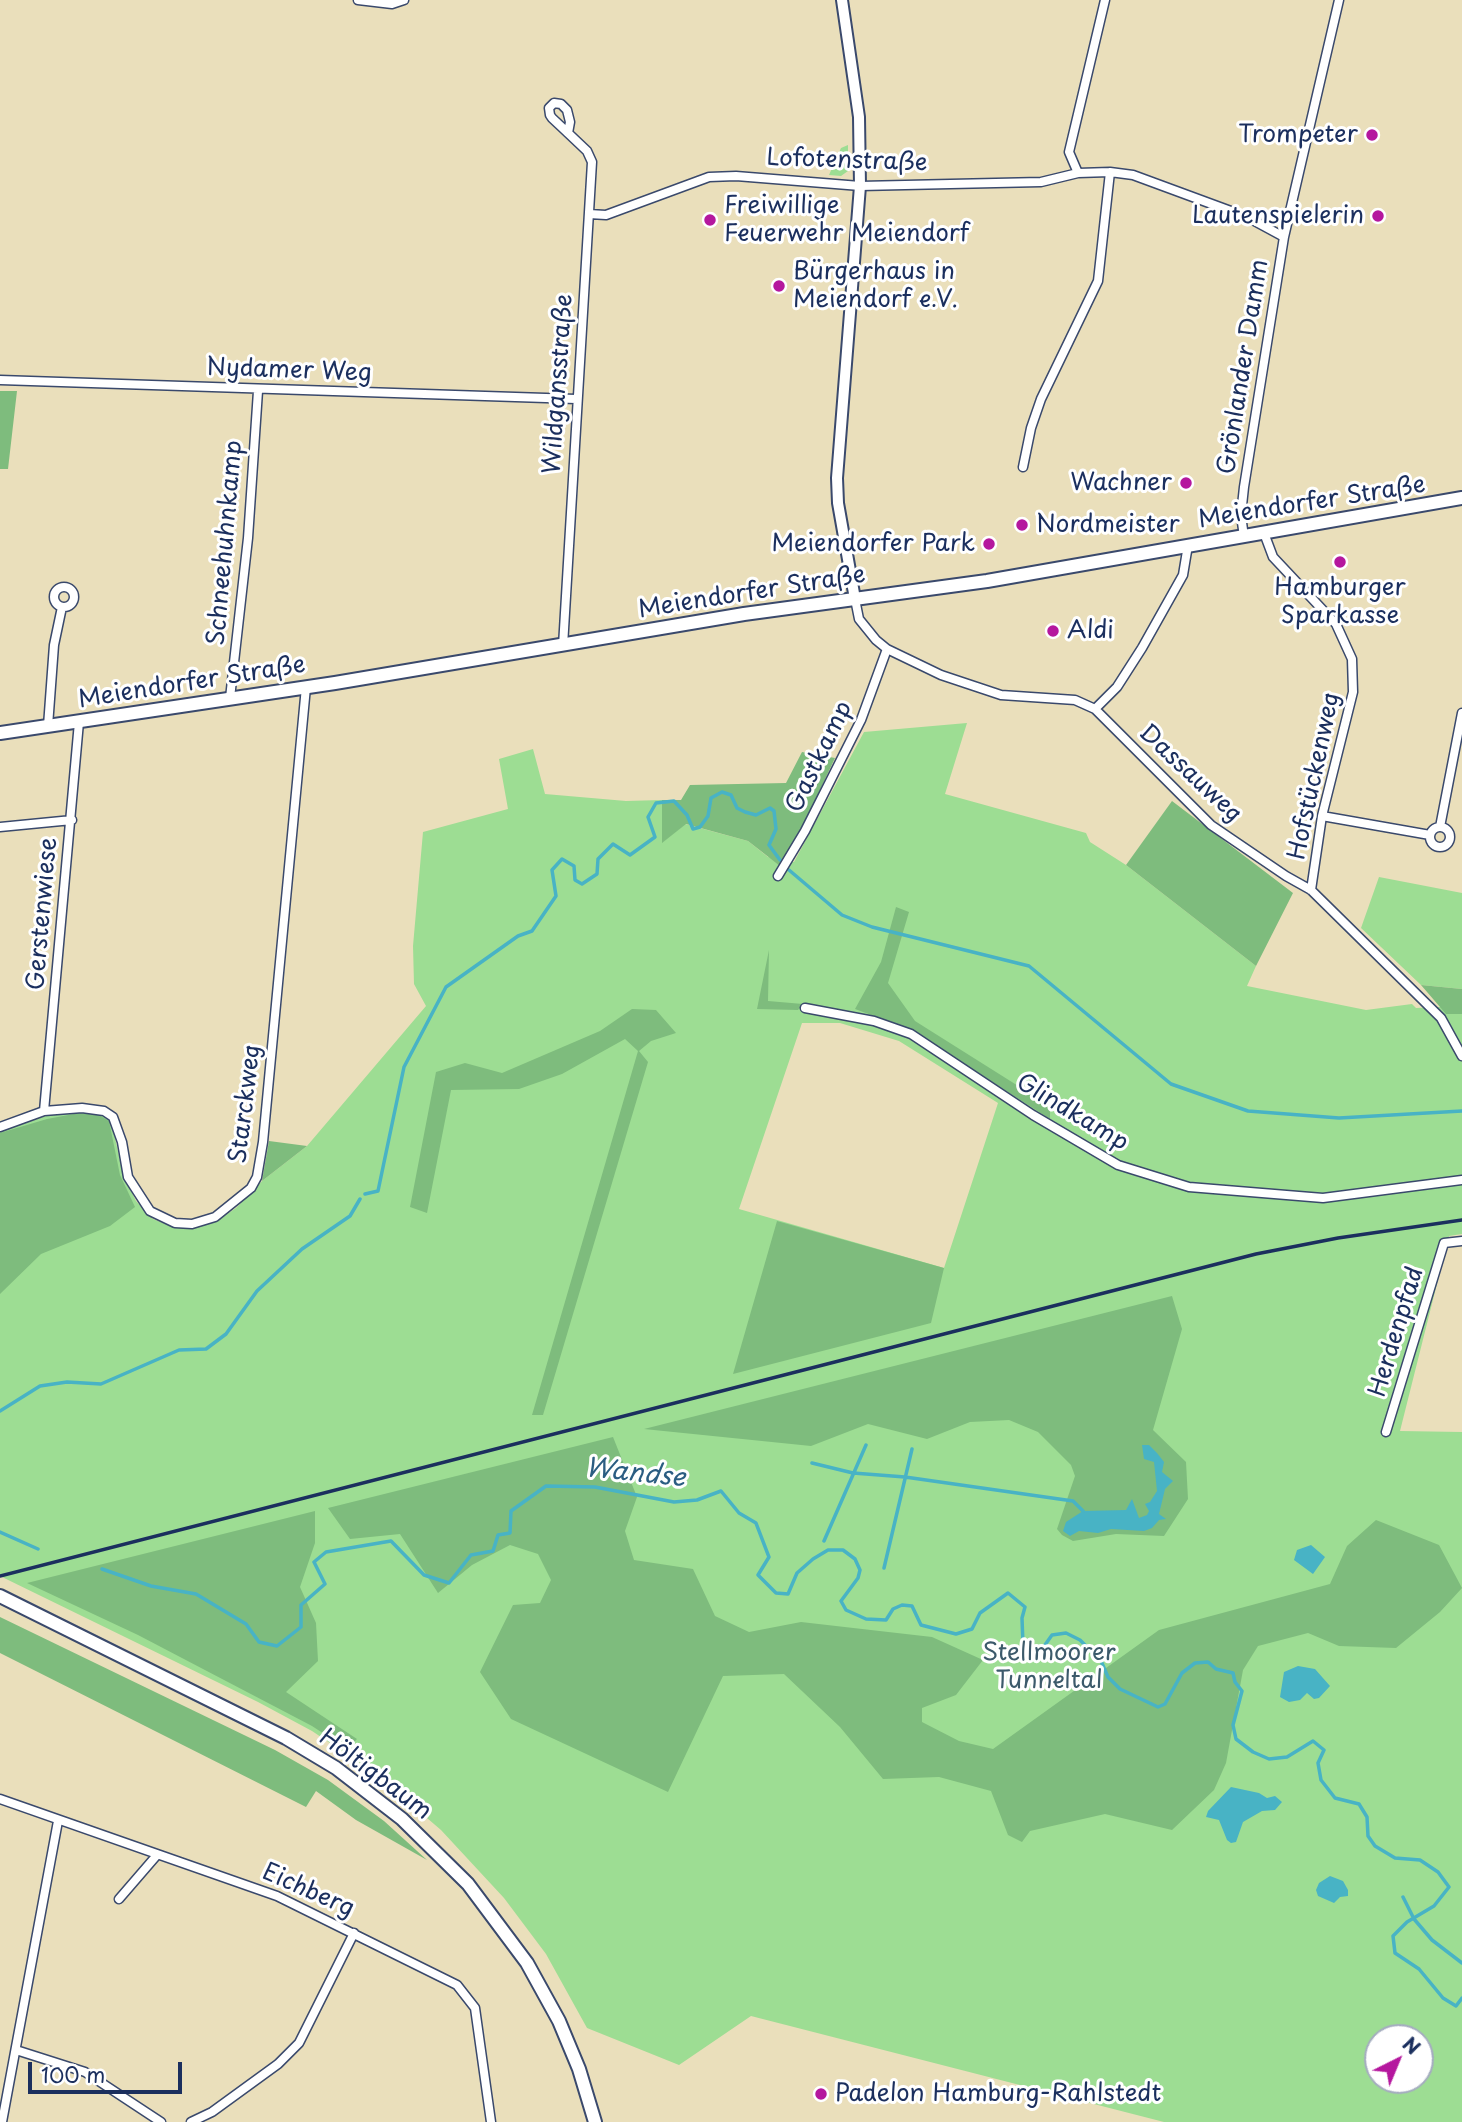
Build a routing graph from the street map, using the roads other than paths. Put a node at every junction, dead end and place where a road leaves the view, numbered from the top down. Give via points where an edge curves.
1 (358, 0) edge
2 (404, 0) edge
3 (842, 0) edge
4 (1105, 0) edge
5 (1339, 0) edge
6 (568, 133) dead end
7 (1110, 172) junction
8 (1078, 173) junction
9 (860, 186) junction
10 (589, 214) junction
11 (1284, 237) junction
12 (0, 380) edge
13 (258, 391) junction
14 (576, 399) junction
15 (1023, 467) dead end
16 (1462, 498) edge
17 (1264, 533) junction
18 (1244, 537) junction
19 (1188, 545) junction
20 (855, 599) junction
21 (62, 607) dead end
22 (563, 646) junction
23 (887, 649) junction
24 (306, 687) junction
25 (230, 698) junction
26 (1095, 709) junction
27 (1462, 713) edge
28 (79, 722) junction
29 (48, 726) junction
30 (0, 733) edge
31 (1322, 816) junction
32 (72, 820) junction
33 (0, 827) edge
34 (1440, 827) junction
35 (1430, 835) junction
36 (778, 876) dead end
37 (1311, 890) junction
38 (805, 1008) dead end
39 (1462, 1056) edge
40 (44, 1111) junction
41 (0, 1127) edge
42 (1462, 1181) edge
43 (1462, 1241) edge
44 (1386, 1432) dead end
45 (0, 1596) edge
46 (0, 1799) edge
47 (58, 1821) junction
48 (158, 1855) junction
49 (119, 1899) dead end
50 (354, 1933) junction
51 (16, 2050) junction
52 (2, 2122) edge
53 (161, 2122) edge
54 (191, 2122) edge
55 (491, 2122) edge
56 (595, 2122) edge

1 - 2 street via 385,4
3 - 9 street via 859,117
4 - 8 street via 1069,152
5 - 11 street, Grönlander Damm
6 - 10 street, Wildgansstraße via 591,156
7 - 8 street, Lofotenstraße
7 - 11 street, Lofotenstraße via 1133,175 1247,217
7 - 15 street via 1098,281 1041,399
8 - 9 street, Lofotenstraße via 1041,182
9 - 10 street, Lofotenstraße via 709,177 606,215
9 - 20 street via 837,478
10 - 14 street, Wildgansstraße
11 - 18 street, Grönlander Damm via 1244,487
12 - 13 street, Nydamer Weg
13 - 14 street, Nydamer Weg
13 - 25 street, Schneehuhnkamp
14 - 22 street, Wildgansstraße
16 - 17 main road, Meiendorfer Straße
17 - 18 main road, Meiendorfer Straße
17 - 31 street, Hofstückenweg via 1273,557 1336,624 1352,659 1353,692
18 - 19 main road, Meiendorfer Straße
19 - 20 main road, Meiendorfer Straße
19 - 26 street via 1183,575 1142,648 1117,687
20 - 22 main road, Meiendorfer Straße
20 - 23 street, Dassauweg via 862,624
21 - 29 street, Meiendorfer Straße via 54,645
22 - 24 main road, Meiendorfer Straße
23 - 26 street, Dassauweg via 941,675 1001,695 1075,700
23 - 36 street, Gastkamp via 861,720
24 - 25 main road, Meiendorfer Straße
24 - 40 street, Starckweg via 257,1177 215,1217 175,1223 162,1219 150,1211 128,1177 113,1117 94,1108
25 - 28 main road, Meiendorfer Straße
26 - 37 street, Dassauweg via 1211,825
27 - 34 street
28 - 29 main road, Meiendorfer Straße
28 - 32 street, Gerstenwiese
29 - 30 main road, Meiendorfer Straße
31 - 35 street
31 - 37 street, Hofstückenweg
32 - 33 street
32 - 40 street, Gerstenwiese
34 - 35 street
34 - 35 street via 1450,834 1446,845 1435,845
37 - 39 street, Dassauweg via 1441,1018
38 - 42 street, Glindkamp via 874,1021 911,1034 1118,1165 1189,1187 1323,1198
40 - 41 street, Starckweg
43 - 44 street, Herdenpfad via 1444,1243
45 - 56 main road, Höltigbaum via 304,1748 358,1783 424,1838 484,1905 538,1981 569,2045
46 - 47 street, Eichberg
47 - 48 street, Eichberg
47 - 51 street
48 - 49 street
48 - 50 street, Eichberg via 277,1896
50 - 54 street via 299,2043 278,2064
50 - 55 street, Eichberg via 467,1994 479,2024
51 - 52 street
51 - 53 street via 85,2072

